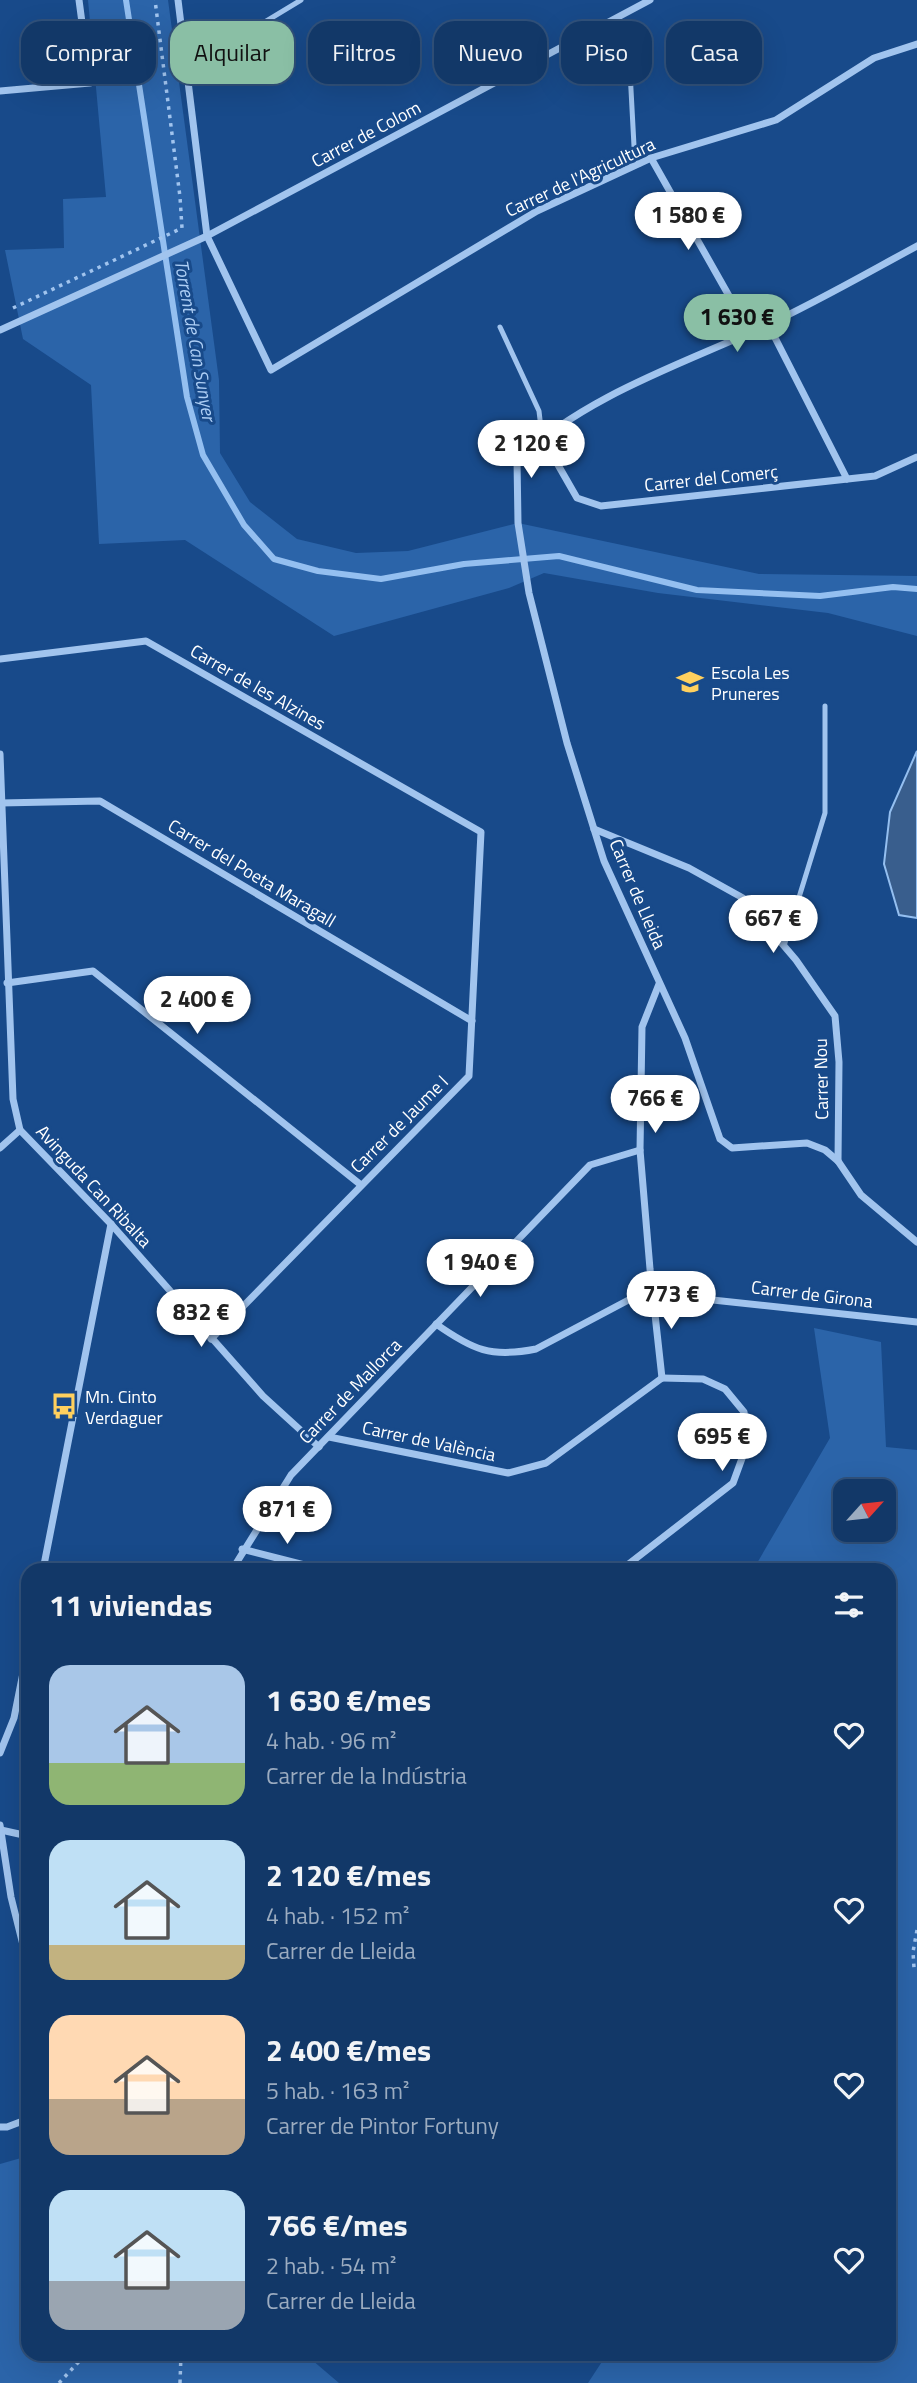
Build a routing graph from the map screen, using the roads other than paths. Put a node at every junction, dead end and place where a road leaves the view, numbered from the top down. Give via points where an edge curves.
1 (79, 0) edge
2 (178, 0) edge
3 (301, 0) edge
4 (650, 0) edge
5 (180, 21) edge
6 (266, 21) edge
7 (917, 44) edge
8 (188, 84) edge
9 (631, 84) edge
10 (0, 92) edge
11 (651, 158) junction
12 (640, 164) junction
13 (207, 236) junction
14 (917, 246) edge
15 (768, 324) junction
16 (500, 327) dead end
17 (0, 330) edge
18 (750, 332) junction
19 (542, 436) junction
20 (917, 457) edge
21 (847, 479) junction
22 (0, 659) edge
23 (825, 706) dead end
24 (0, 754) edge
25 (1, 803) edge
26 (594, 829) junction
27 (481, 832) joint
28 (784, 946) junction
29 (7, 983) junction
30 (659, 984) junction
31 (472, 1021) junction
32 (20, 1130) junction
33 (0, 1148) edge
34 (640, 1150) junction
35 (838, 1161) junction
36 (361, 1185) junction
37 (111, 1224) junction
38 (917, 1242) edge
39 (653, 1287) junction
40 (917, 1322) edge
41 (436, 1324) junction
42 (211, 1339) junction
43 (662, 1378) junction
44 (329, 1437) junction
45 (319, 1447) junction
46 (242, 1549) junction
47 (44, 1563) edge
48 (235, 1563) edge
49 (297, 1563) edge
50 (633, 1563) edge
51 (21, 1683) edge
52 (0, 1753) edge
53 (0, 1829) edge
54 (21, 1834) edge
55 (21, 1937) edge
56 (21, 2122) edge
57 (0, 2127) edge

1 - 10 street via 90,83
2 - 5 street
3 - 6 lane
4 - 13 street, Carrer de Colom
7 - 11 street, Carrer de l'Agricultura via 874,58 776,120
8 - 13 street
9 - 12 lane via 634,146
11 - 12 street, Carrer de l'Agricultura
11 - 18 street
12 - 13 street, Carrer de l'Agricultura via 537,211 271,370
13 - 17 street, Carrer de Colom
14 - 15 street, Carrer de Lleida
15 - 18 street, Carrer de Lleida
15 - 21 street
16 - 19 lane via 538,411
18 - 19 street, Carrer de Lleida via 598,401
19 - 21 street, Carrer del Comerç via 577,498 601,506
19 - 26 street, Carrer de Lleida via 517,460 518,523 529,593
20 - 21 street, Carrer del Comerç via 875,476
22 - 27 street, Carrer de les Alzines via 146,641
23 - 28 lane via 825,813
24 - 25 street, Avinguda Can Ribalta
25 - 29 street, Avinguda Can Ribalta
25 - 31 street, Carrer del Poeta Maragall via 100,801
26 - 28 street, Carrer Nou via 688,868 743,898
26 - 30 street, Carrer de Lleida
27 - 31 street, Carrer de Jaume I
28 - 35 street, Carrer Nou via 835,1016
29 - 32 street, Avinguda Can Ribalta via 13,1099
29 - 36 street via 93,971
30 - 34 street via 642,1027
30 - 35 street, Carrer de Lleida via 685,1038 720,1139 732,1148 807,1143
31 - 36 street, Carrer de Jaume I via 469,1076
32 - 33 street
32 - 37 street, Avinguda Can Ribalta
34 - 39 street
34 - 41 street, Carrer de Mallorca via 590,1165
35 - 38 street via 861,1195
36 - 42 street, Carrer de Jaume I
37 - 42 street, Avinguda Can Ribalta
37 - 47 street
39 - 40 street, Carrer de Girona via 666,1295
39 - 41 street via 536,1349 515,1353 494,1354 462,1342
39 - 43 street
41 - 44 street, Carrer de Mallorca
42 - 45 street, Avinguda Can Ribalta via 263,1396
43 - 44 street, Carrer de València via 546,1463 508,1473
43 - 50 street via 704,1379 725,1389 744,1412 748,1442 733,1483
44 - 45 street, Carrer de Mallorca
45 - 46 street, Carrer de Mallorca via 291,1475
46 - 48 street, Carrer de Mallorca
46 - 49 street
51 - 52 street
53 - 54 street
53 - 55 street
56 - 57 street

